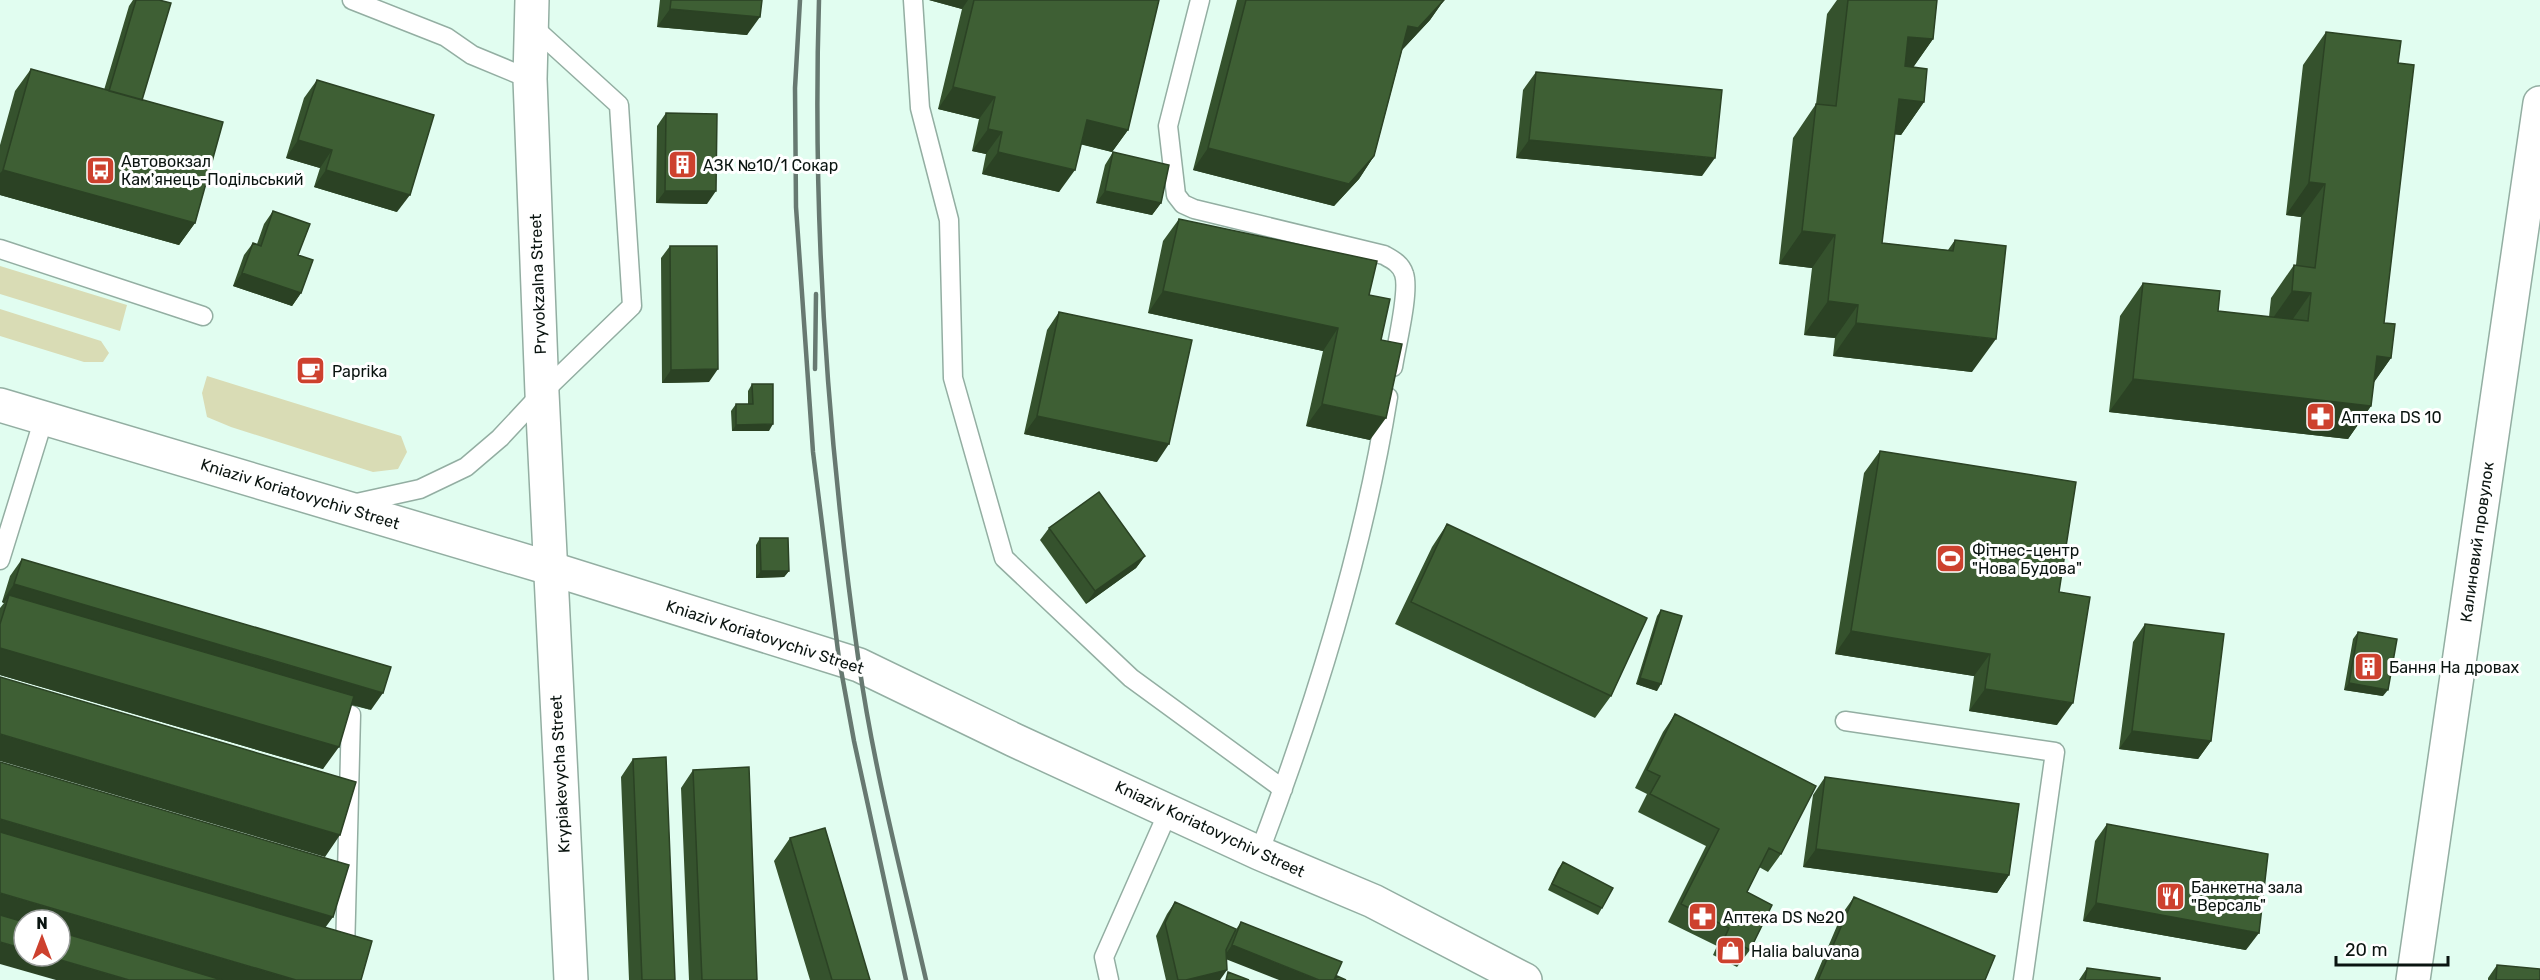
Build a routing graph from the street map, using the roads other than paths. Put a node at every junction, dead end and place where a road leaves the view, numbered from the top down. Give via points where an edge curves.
1 (352, 0) edge
2 (914, 0) edge
3 (1200, 0) edge
4 (532, 12) edge
5 (530, 79) junction
6 (2540, 103) edge
7 (2532, 223) edge
8 (0, 249) edge
9 (203, 316) dead end
10 (542, 393) junction
11 (0, 405) edge
12 (44, 418) junction
13 (341, 507) junction
14 (0, 561) edge
15 (549, 568) junction
16 (306, 701) edge
17 (1845, 721) dead end
18 (327, 785) edge
19 (1283, 789) junction
20 (349, 792) junction
21 (1169, 810) junction
22 (1259, 853) junction
23 (325, 870) edge
24 (347, 877) junction
25 (322, 946) edge
26 (570, 980) edge
27 (1109, 980) edge
28 (1525, 980) edge
29 (2023, 980) edge
30 (2413, 980) edge

1 - 5 lane via 447,37 472,55
2 - 19 lane via 920,108 949,220 953,378 1004,558 1131,678
3 - 19 lane via 1168,126 1176,195 1194,209 1384,255 1397,262 1406,287 1375,475 1318,687
4 - 5 main road, Pryvokzalna Street
4 - 10 lane via 620,105 632,306
5 - 10 main road, Pryvokzalna Street
6 - 7 main road, Калиновий провулок
7 - 30 main road, Калиновий провулок
8 - 9 lane
10 - 13 lane via 466,467 420,489
10 - 15 main road, Pryvokzalna Street
11 - 12 main road, Kniaziv Koriatovychiv Street
12 - 13 main road, Kniaziv Koriatovychiv Street
12 - 14 lane
13 - 15 main road, Kniaziv Koriatovychiv Street
15 - 21 main road, Kniaziv Koriatovychiv Street via 859,665
15 - 26 main road, Krypiakevycha Street
16 - 20 lane via 351,715
17 - 29 lane via 2055,752
18 - 20 lane
19 - 22 lane
20 - 24 lane
21 - 22 main road, Kniaziv Koriatovychiv Street
21 - 27 lane via 1104,957
22 - 28 main road, Kniaziv Koriatovychiv Street via 1372,901
23 - 24 lane
24 - 25 lane via 345,953

